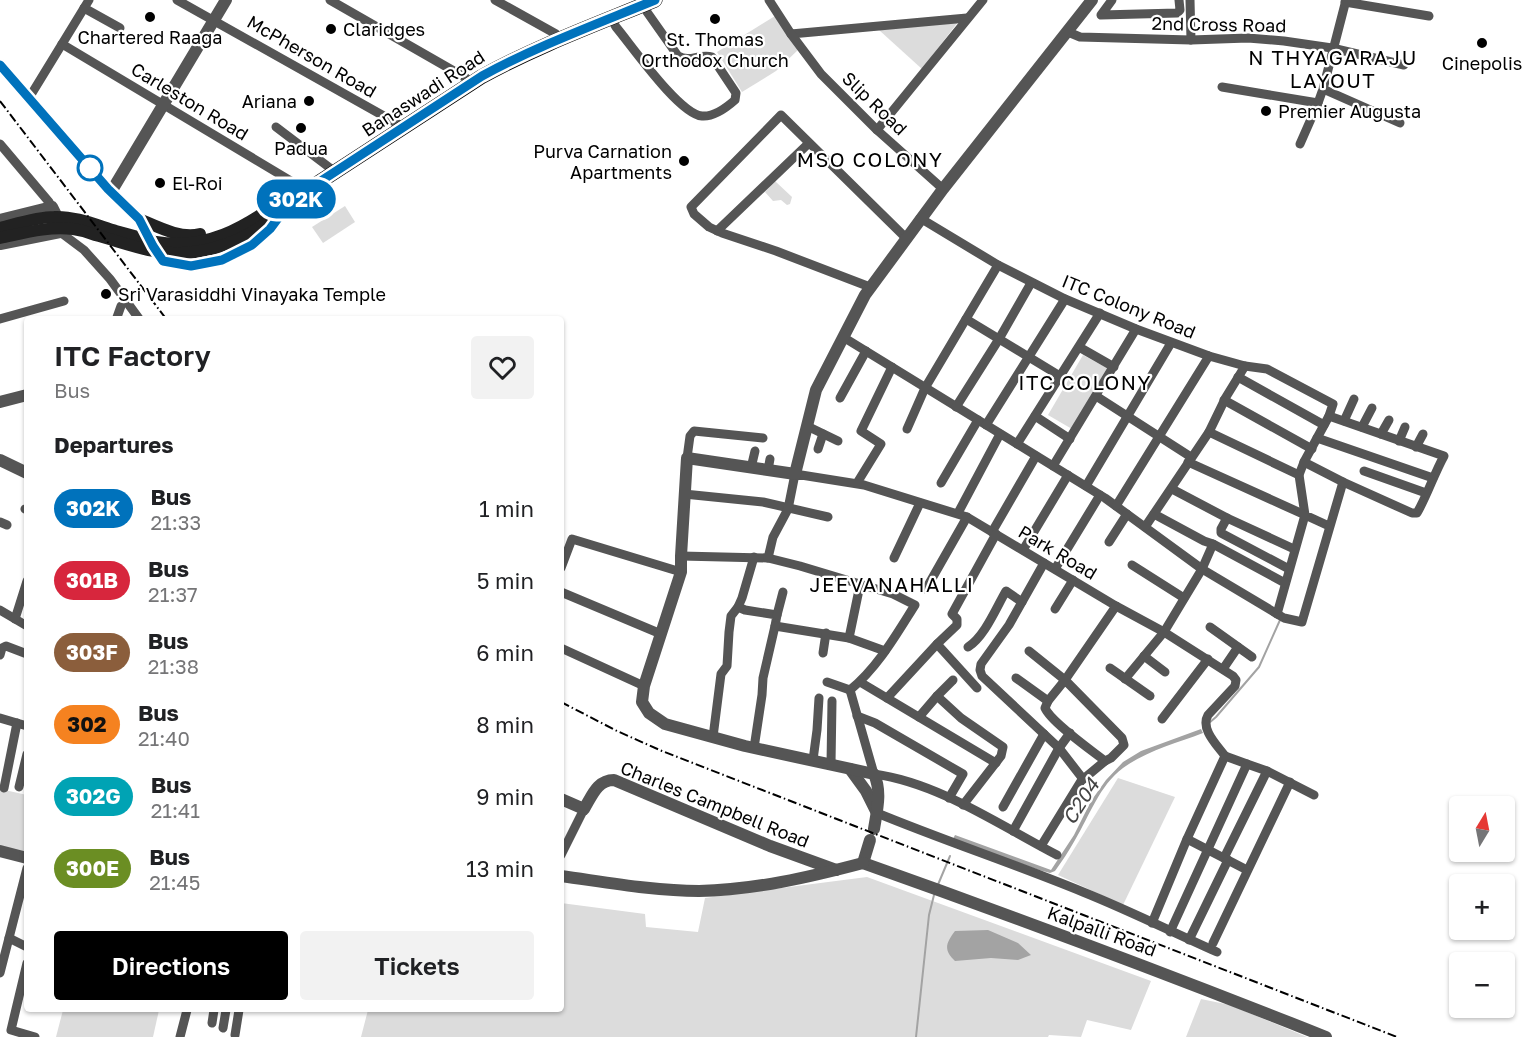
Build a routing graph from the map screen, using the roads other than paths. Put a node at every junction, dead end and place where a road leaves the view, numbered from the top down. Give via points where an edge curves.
1 (177, 0) edge
2 (226, 0) edge
3 (330, 0) edge
4 (495, 0) edge
5 (769, 0) edge
6 (983, 0) edge
7 (1092, 0) edge
8 (1112, 0) edge
9 (1179, 0) edge
10 (1190, 0) edge
11 (1346, 1) edge
12 (646, 2) edge
13 (86, 4) edge
14 (1429, 16) dead end
15 (611, 18) junction
16 (967, 18) junction
17 (214, 20) junction
18 (120, 28) dead end
19 (1068, 32) junction
20 (621, 33) junction
21 (556, 34) junction
22 (791, 34) junction
23 (1191, 40) junction
24 (62, 44) junction
25 (1332, 48) junction
26 (636, 60) dead end
27 (0, 65) edge
28 (1404, 65) dead end
29 (466, 78) junction
30 (1222, 87) dead end
31 (1323, 89) junction
32 (29, 98) junction
33 (1318, 103) junction
34 (163, 104) junction
35 (1400, 123) dead end
36 (398, 124) junction
37 (276, 127) dead end
38 (877, 130) junction
39 (809, 143) junction
40 (1300, 144) dead end
41 (0, 145) edge
42 (330, 168) junction
43 (301, 187) junction
44 (943, 189) junction
45 (111, 192) junction
46 (285, 203) junction
47 (52, 207) junction
48 (920, 218) junction
49 (139, 219) junction
50 (0, 220) edge
51 (263, 220) junction
52 (0, 228) edge
53 (717, 231) junction
54 (60, 232) junction
55 (0, 238) edge
56 (906, 238) junction
57 (0, 244) edge
58 (998, 265) junction
59 (1030, 283) junction
60 (870, 287) junction
61 (1065, 299) junction
62 (64, 301) dead end
63 (121, 306) dead end
64 (1100, 313) junction
65 (117, 316) edge
66 (137, 316) edge
67 (966, 318) junction
68 (0, 319) edge
69 (1136, 329) junction
70 (843, 337) junction
71 (999, 339) junction
72 (1171, 343) junction
73 (1079, 346) junction
74 (866, 351) junction
75 (1209, 356) junction
76 (1029, 357) junction
77 (1245, 366) junction
78 (892, 367) junction
79 (1114, 367) junction
80 (1060, 375) junction
81 (1238, 377) junction
82 (925, 388) junction
83 (24, 396) edge
84 (1096, 396) junction
85 (840, 398) dead end
86 (1354, 399) dead end
87 (1224, 400) junction
88 (0, 402) edge
89 (956, 407) junction
90 (1372, 408) dead end
91 (1035, 416) junction
92 (1329, 416) junction
93 (1127, 417) junction
94 (1389, 420) dead end
95 (1344, 421) junction
96 (982, 423) junction
97 (1324, 425) junction
98 (807, 426) junction
99 (1362, 427) junction
100 (1405, 427) dead end
101 (907, 429) dead end
102 (1209, 432) junction
103 (823, 434) junction
104 (1000, 434) junction
105 (1381, 434) junction
106 (1423, 434) dead end
107 (1159, 437) junction
108 (763, 438) dead end
109 (1317, 438) junction
110 (1070, 439) junction
111 (838, 441) dead end
112 (1399, 441) junction
113 (1017, 444) junction
114 (1416, 447) junction
115 (818, 449) dead end
116 (1311, 449) junction
117 (754, 452) dead end
118 (1036, 456) junction
119 (687, 458) junction
120 (0, 460) edge
121 (1190, 460) junction
122 (1304, 462) junction
123 (1053, 466) junction
124 (751, 468) junction
125 (1364, 471) dead end
126 (24, 472) edge
127 (795, 474) junction
128 (1068, 475) junction
129 (1299, 475) junction
130 (1433, 478) junction
131 (1343, 482) junction
132 (857, 483) junction
133 (941, 483) dead end
134 (1086, 486) junction
135 (1172, 489) junction
136 (1426, 493) junction
137 (684, 494) junction
138 (1100, 495) junction
139 (920, 503) junction
140 (1116, 506) junction
141 (788, 509) junction
142 (1127, 514) junction
143 (1154, 514) junction
144 (1305, 514) junction
145 (962, 515) junction
146 (828, 517) dead end
147 (1227, 518) junction
148 (1329, 526) junction
149 (1145, 527) junction
150 (994, 533) junction
151 (1109, 542) dead end
152 (1213, 544) junction
153 (1294, 549) junction
154 (1023, 550) junction
155 (681, 556) junction
156 (754, 557) junction
157 (768, 558) junction
158 (894, 558) dead end
159 (564, 560) edge
160 (1044, 563) junction
161 (1132, 565) dead end
162 (1055, 569) junction
163 (1202, 569) junction
164 (1289, 569) junction
165 (681, 572) junction
166 (1073, 580) junction
167 (1285, 584) junction
168 (860, 585) junction
169 (926, 589) dead end
170 (24, 590) edge
171 (783, 592) dead end
172 (564, 593) edge
173 (1184, 598) junction
174 (1022, 602) junction
175 (1116, 606) junction
176 (738, 607) junction
177 (1055, 609) dead end
178 (0, 610) edge
179 (777, 615) junction
180 (1280, 616) junction
181 (15, 619) junction
182 (24, 624) edge
183 (775, 626) junction
184 (1210, 627) dead end
185 (1164, 632) junction
186 (826, 633) junction
187 (661, 634) junction
188 (849, 638) junction
189 (938, 644) junction
190 (968, 647) dead end
191 (1238, 647) junction
192 (1, 649) edge
193 (564, 649) edge
194 (885, 651) junction
195 (1029, 651) dead end
196 (24, 653) edge
197 (823, 653) dead end
198 (1144, 656) junction
199 (1252, 657) dead end
200 (1208, 659) junction
201 (1110, 668) dead end
202 (1223, 669) junction
203 (980, 670) junction
204 (1165, 672) dead end
205 (1016, 678) dead end
206 (969, 679) junction
207 (1125, 679) junction
208 (953, 680) dead end
209 (1065, 680) junction
210 (827, 682) dead end
211 (860, 682) junction
212 (644, 686) junction
213 (977, 688) dead end
214 (850, 690) junction
215 (937, 696) junction
216 (1150, 696) dead end
217 (819, 698) dead end
218 (887, 698) junction
219 (832, 701) dead end
220 (1048, 701) junction
221 (857, 716) junction
222 (919, 717) junction
223 (0, 718) edge
224 (1162, 719) dead end
225 (22, 725) edge
226 (1070, 733) junction
227 (1044, 734) junction
228 (713, 737) junction
229 (754, 748) junction
230 (1059, 748) junction
231 (1225, 756) junction
232 (813, 760) junction
233 (1105, 761) junction
234 (996, 763) junction
235 (831, 764) junction
236 (1247, 764) junction
237 (24, 766) edge
238 (850, 769) junction
239 (1267, 771) junction
240 (874, 774) junction
241 (1083, 779) junction
242 (1290, 782) junction
243 (19, 787) dead end
244 (4, 788) dead end
245 (1314, 795) dead end
246 (949, 798) junction
247 (564, 800) edge
248 (963, 805) junction
249 (1003, 807) dead end
250 (584, 809) junction
251 (877, 813) junction
252 (1013, 831) junction
253 (1187, 840) junction
254 (1041, 846) junction
255 (564, 849) edge
256 (1208, 850) junction
257 (0, 852) edge
258 (1057, 855) dead end
259 (24, 857) edge
260 (1226, 859) junction
261 (863, 863) junction
262 (836, 870) junction
263 (1247, 870) junction
264 (564, 876) edge
265 (24, 880) edge
266 (1152, 923) junction
267 (1170, 932) junction
268 (9, 938) junction
269 (1189, 940) junction
270 (24, 946) edge
271 (0, 974) edge
272 (24, 976) edge
273 (186, 1012) edge
274 (214, 1012) edge
275 (226, 1012) edge
276 (239, 1012) edge
277 (212, 1023) dead end
278 (222, 1028) dead end
279 (235, 1035) dead end
280 (35, 1037) edge
281 (180, 1037) edge
282 (1326, 1037) edge

1 - 17 street, McPherson Road
2 - 17 street
3 - 29 street
4 - 21 street
5 - 22 street, Slip Road
6 - 16 street
7 - 19 street
8 - 9 street via 1101,15 1177,13
10 - 23 street
11 - 14 street
11 - 25 street
12 - 15 main road, Banaswadi Road
12 - 20 street via 647,12 678,56 712,57 736,93 735,100 710,116 688,110
12 - 21 main road, Banaswadi Road
13 - 18 street
13 - 24 street
15 - 20 street
15 - 46 main road, Banaswadi Road via 482,76
16 - 22 street
16 - 38 street
17 - 34 street
17 - 36 street, McPherson Road
19 - 23 street, 2nd Cross Road via 1080,38
19 - 44 street
20 - 26 street via 621,41
21 - 29 main road, Banaswadi Road
22 - 38 street, Slip Road via 821,74
23 - 25 street, 2nd Cross Road via 1248,38
24 - 32 street
24 - 34 street, Carleston Road
25 - 28 street, 2nd Cross Road
25 - 31 street
27 - 32 main road
29 - 36 main road, Banaswadi Road
30 - 33 street
31 - 33 street
31 - 35 street
32 - 45 main road
33 - 40 street
34 - 43 street, Carleston Road
34 - 45 street
36 - 42 main road, Banaswadi Road
37 - 42 street
38 - 44 street, Slip Road
39 - 53 street
39 - 53 street via 781,115 691,207 694,214
39 - 56 street
41 - 47 street
42 - 43 main road, Banaswadi Road
43 - 46 main road, Banaswadi Road
44 - 48 street
45 - 49 main road
46 - 49 main road via 191,237
46 - 49 main road via 270,229 252,245 222,260 191,266 163,261
46 - 51 main road
47 - 50 street
47 - 54 street via 60,222
48 - 56 street
48 - 58 street, ITC Colony Road
51 - 52 main road via 209,240 186,244 155,242 77,219 53,216
51 - 55 main road via 234,241 187,254 154,251 75,229 53,228
53 - 60 street
54 - 57 street
54 - 66 street via 84,250
56 - 60 street
58 - 59 street, ITC Colony Road
58 - 67 street
59 - 61 street, ITC Colony Road
59 - 71 street
60 - 70 street
61 - 64 street, ITC Colony Road
61 - 76 street
62 - 68 street
63 - 65 street
64 - 69 street, ITC Colony Road
64 - 73 street
67 - 71 street
67 - 82 street
69 - 72 street, ITC Colony Road
69 - 79 street
70 - 74 street
70 - 98 street via 816,390
71 - 76 street
71 - 89 street
72 - 75 street, ITC Colony Road
72 - 93 street
73 - 79 street
73 - 80 street
74 - 78 street
74 - 85 street
75 - 77 street, ITC Colony Road
75 - 107 street
76 - 80 street
76 - 96 street
77 - 81 street
77 - 92 street, ITC Colony Road via 1267,369 1333,404
78 - 82 street
78 - 132 street via 861,431 881,444
79 - 84 street
80 - 91 street
81 - 87 street
81 - 97 street
82 - 89 street
82 - 101 street
83 - 88 street
84 - 93 street
84 - 110 street
86 - 95 street
87 - 102 street
87 - 116 street
89 - 96 street
90 - 99 street
91 - 110 street
91 - 113 street
92 - 95 street
92 - 97 street
93 - 107 street
93 - 134 street
94 - 105 street
95 - 99 street
96 - 104 street
96 - 133 street
97 - 109 street
98 - 103 street
98 - 127 street
99 - 105 street
100 - 112 street
102 - 121 street
102 - 129 street
103 - 111 street
103 - 115 street
104 - 113 street
104 - 145 street
105 - 112 street
106 - 114 street
107 - 121 street
107 - 140 street
108 - 119 street via 694,431
109 - 116 street
109 - 130 street
110 - 123 street
112 - 114 street
113 - 118 street
114 - 130 street via 1444,456
116 - 122 street
117 - 124 street
118 - 123 street
118 - 150 street
119 - 124 street
119 - 137 street
120 - 126 street
121 - 135 street
121 - 144 street
122 - 129 street
122 - 131 street
123 - 128 street
124 - 127 street via 769,465
125 - 136 street
127 - 132 street, Park Road
127 - 141 street
128 - 134 street
128 - 154 street
129 - 144 street
130 - 136 street
131 - 136 street via 1412,513 1417,513
131 - 148 street
132 - 139 street, Park Road
134 - 138 street
135 - 143 street
135 - 147 street
137 - 141 street via 763,502
137 - 155 street
138 - 140 street
138 - 162 street
139 - 145 street, Park Road
139 - 158 street
140 - 142 street
141 - 146 street
141 - 157 street via 773,537
142 - 149 street
142 - 151 street
143 - 149 street
143 - 152 street
144 - 148 street
144 - 153 street
145 - 150 street, Park Road
145 - 169 street
147 - 153 street
147 - 164 street via 1221,533
148 - 180 street via 1302,622
149 - 163 street
150 - 154 street, Park Road
150 - 189 street via 952,614 957,625
152 - 163 street
152 - 167 street
153 - 164 street
154 - 160 street, Park Road
155 - 156 street
155 - 165 street
156 - 157 street
156 - 176 street
157 - 168 street
159 - 165 street via 572,539
160 - 162 street, Park Road
160 - 174 street
161 - 173 street
162 - 166 street, Park Road
163 - 173 street
163 - 180 street
164 - 167 street
165 - 187 street
166 - 175 street, Park Road
166 - 177 street
167 - 180 street
168 - 188 street
168 - 194 street via 915,605
170 - 181 street
171 - 179 street
172 - 187 street
173 - 185 street
174 - 190 street via 1006,591 982,633
174 - 203 street
175 - 185 street, Park Road
175 - 209 street
176 - 179 street
176 - 228 street via 731,616 727,666 721,674
178 - 181 street
179 - 183 street
181 - 182 street
183 - 186 street
183 - 229 street via 763,678
184 - 191 street
185 - 198 street
185 - 200 street, Park Road
186 - 188 street
186 - 197 street
187 - 212 street
188 - 194 street
189 - 206 street
189 - 218 street
191 - 199 street
191 - 202 street
192 - 196 street
193 - 212 street
194 - 211 street
195 - 209 street
198 - 204 street
198 - 207 street
200 - 202 street, Park Road
200 - 224 street
201 - 207 street
202 - 231 street via 1236,683 1206,723
203 - 206 street
203 - 227 street
205 - 220 street
206 - 213 street
207 - 216 street
208 - 215 street
209 - 220 street
209 - 233 street via 1122,738 1122,749
210 - 214 street
211 - 214 street
211 - 218 street
212 - 228 street via 642,702 649,713 665,724
214 - 221 street
215 - 222 street
215 - 234 street via 1003,747
217 - 232 street
218 - 222 street
219 - 235 street
220 - 226 street via 1047,713
221 - 240 street
221 - 246 street via 963,774
222 - 234 street
223 - 225 street
225 - 244 street
226 - 230 street
226 - 233 street
227 - 230 street
227 - 249 street
228 - 229 street
229 - 232 street
230 - 241 street
230 - 252 street
231 - 236 street
231 - 253 street
232 - 235 street
233 - 241 street
234 - 248 street
235 - 238 street
236 - 239 street
236 - 256 street
237 - 243 street
238 - 240 street
238 - 251 street
239 - 242 street
239 - 260 street
240 - 246 street via 903,780
240 - 251 street via 879,792
241 - 254 street
242 - 245 street
242 - 263 street
246 - 248 street
247 - 250 street
248 - 252 street
250 - 255 street
250 - 262 street, Charles Campbell Road via 600,784 614,780
251 - 261 street
251 - 266 street via 1085,892
252 - 254 street
253 - 256 street
253 - 266 street
254 - 258 street
256 - 260 street
256 - 267 street
257 - 259 street
260 - 263 street
260 - 269 street
261 - 262 street
261 - 282 street, Kalpalli Road via 1202,987
262 - 264 street via 768,884 698,891
263 - 269 street via 1215,947
265 - 268 street
266 - 267 street
267 - 269 street
268 - 270 street
268 - 271 street
272 - 280 street via 11,1030
273 - 281 street
274 - 277 street
275 - 278 street
276 - 279 street

